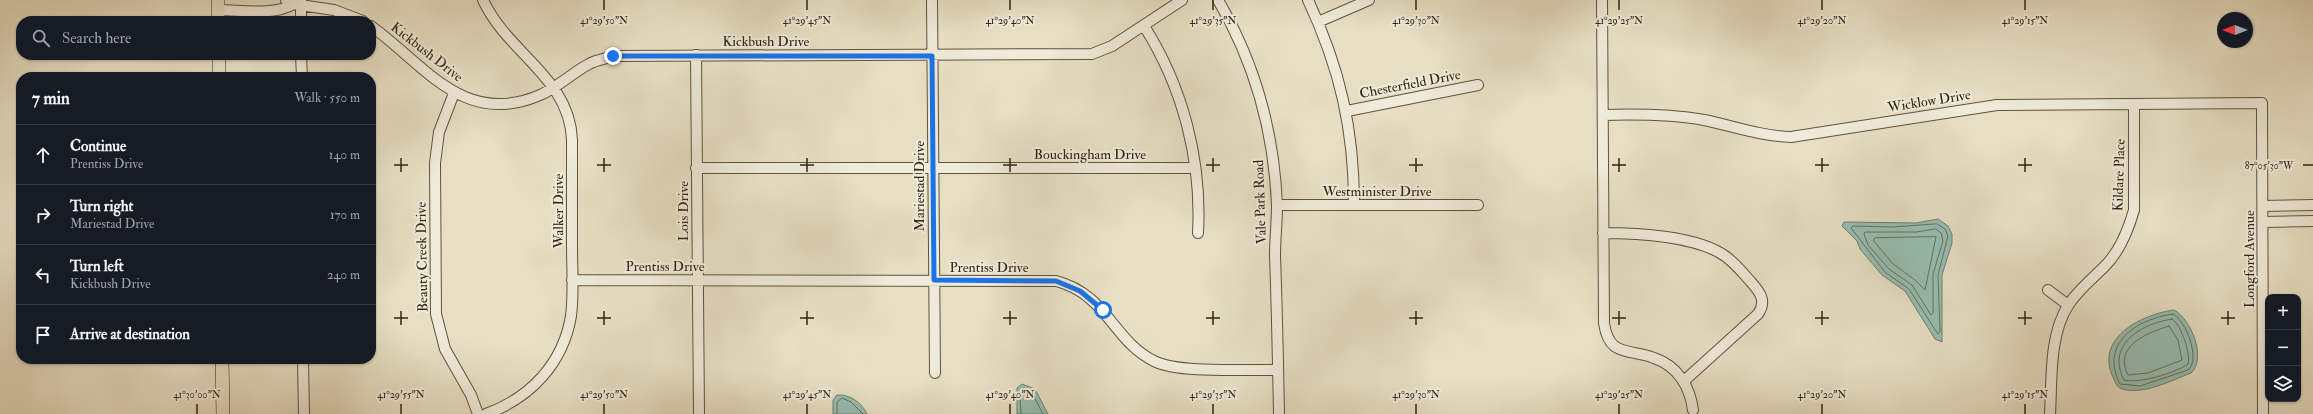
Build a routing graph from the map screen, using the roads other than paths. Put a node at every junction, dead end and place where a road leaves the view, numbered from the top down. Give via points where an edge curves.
1 (483, 0) edge
2 (932, 0) edge
3 (1182, 0) edge
4 (1218, 0) edge
5 (1308, 0) edge
6 (1369, 0) edge
7 (1602, 0) edge
8 (295, 2) edge
9 (218, 10) edge
10 (299, 16) edge
11 (350, 16) edge
12 (1318, 22) junction
13 (1144, 26) junction
14 (376, 30) edge
15 (696, 55) junction
16 (932, 56) junction
17 (219, 60) edge
18 (301, 60) edge
19 (219, 72) edge
20 (302, 72) edge
21 (1478, 85) dead end
22 (554, 88) junction
23 (454, 93) junction
24 (2262, 103) joint
25 (2134, 105) junction
26 (1347, 111) junction
27 (1603, 115) junction
28 (696, 168) junction
29 (933, 168) junction
30 (1196, 168) junction
31 (1354, 204) junction
32 (1277, 205) junction
33 (1478, 205) dead end
34 (2313, 205) edge
35 (2264, 206) junction
36 (2313, 221) edge
37 (2264, 222) junction
38 (1198, 233) dead end
39 (1604, 233) junction
40 (572, 280) junction
41 (697, 280) junction
42 (934, 280) junction
43 (2048, 290) dead end
44 (2068, 305) junction
45 (222, 364) edge
46 (304, 364) edge
47 (1278, 370) junction
48 (935, 373) dead end
49 (1684, 381) junction
50 (1693, 413) edge
51 (223, 414) edge
52 (304, 414) edge
53 (478, 414) edge
54 (486, 414) edge
55 (698, 414) edge
56 (1279, 414) edge
57 (2050, 414) edge
58 (2263, 414) edge

1 - 22 street, Walker Drive via 506,37
2 - 16 street, Mariestad Drive
3 - 13 street, Kickbush Drive
4 - 32 street, Vale Park Road via 1245,53 1263,108 1271,146
5 - 12 street
6 - 12 street
7 - 27 street
8 - 9 street via 281,9
8 - 10 street
8 - 11 street
12 - 26 street
13 - 16 street, Kickbush Drive via 1112,46 1092,54
13 - 30 street via 1180,101
14 - 23 street, Kickbush Drive
15 - 16 street, Kickbush Drive
15 - 22 street, Kickbush Drive via 613,56 590,64
15 - 28 street, Lois Drive
16 - 29 street, Mariestad Drive
17 - 19 main road
18 - 20 street
21 - 26 street, Chesterfield Drive
22 - 23 street, Kickbush Drive via 528,100 501,104 476,101
22 - 40 street, Walker Drive via 567,109 572,131
23 - 53 street, Beauty Creek Drive via 439,132 435,163 435,302 437,324 445,349
24 - 25 street, Wicklow Drive
24 - 35 street, Longford Avenue
25 - 27 street, Wicklow Drive via 1997,105 1791,137 1771,136 1703,120 1662,115
25 - 44 street, Kildare Place via 2135,193 2130,226 2105,266 2085,284
26 - 31 street via 1354,174
27 - 39 street
28 - 29 street, Bouckingham Drive
28 - 41 street, Lois Drive
29 - 30 street, Bouckingham Drive
29 - 42 street, Mariestad Drive
30 - 38 street
31 - 32 street, Westminister Drive
31 - 33 street, Westminister Drive
32 - 47 street, Vale Park Road via 1275,251
34 - 35 street
35 - 37 street, Longford Avenue
36 - 37 street
37 - 58 street, Longford Avenue
39 - 49 street via 1604,323 1608,338 1623,352 1643,354 1661,360 1673,368
39 - 49 street via 1644,234 1711,248 1733,262 1759,291 1763,300 1758,314
40 - 41 street, Prentiss Drive
40 - 54 street, Walker Drive via 569,326 556,360 523,396
41 - 42 street, Prentiss Drive
41 - 55 street, Lois Drive
42 - 47 street, Prentiss Drive via 1062,282 1091,298 1133,346 1155,362 1182,369
42 - 48 street, Mariestad Drive
43 - 44 street
44 - 57 street, Kildare Place via 2053,356
45 - 51 main road
46 - 52 street
47 - 56 street, Vale Park Road
49 - 50 street

